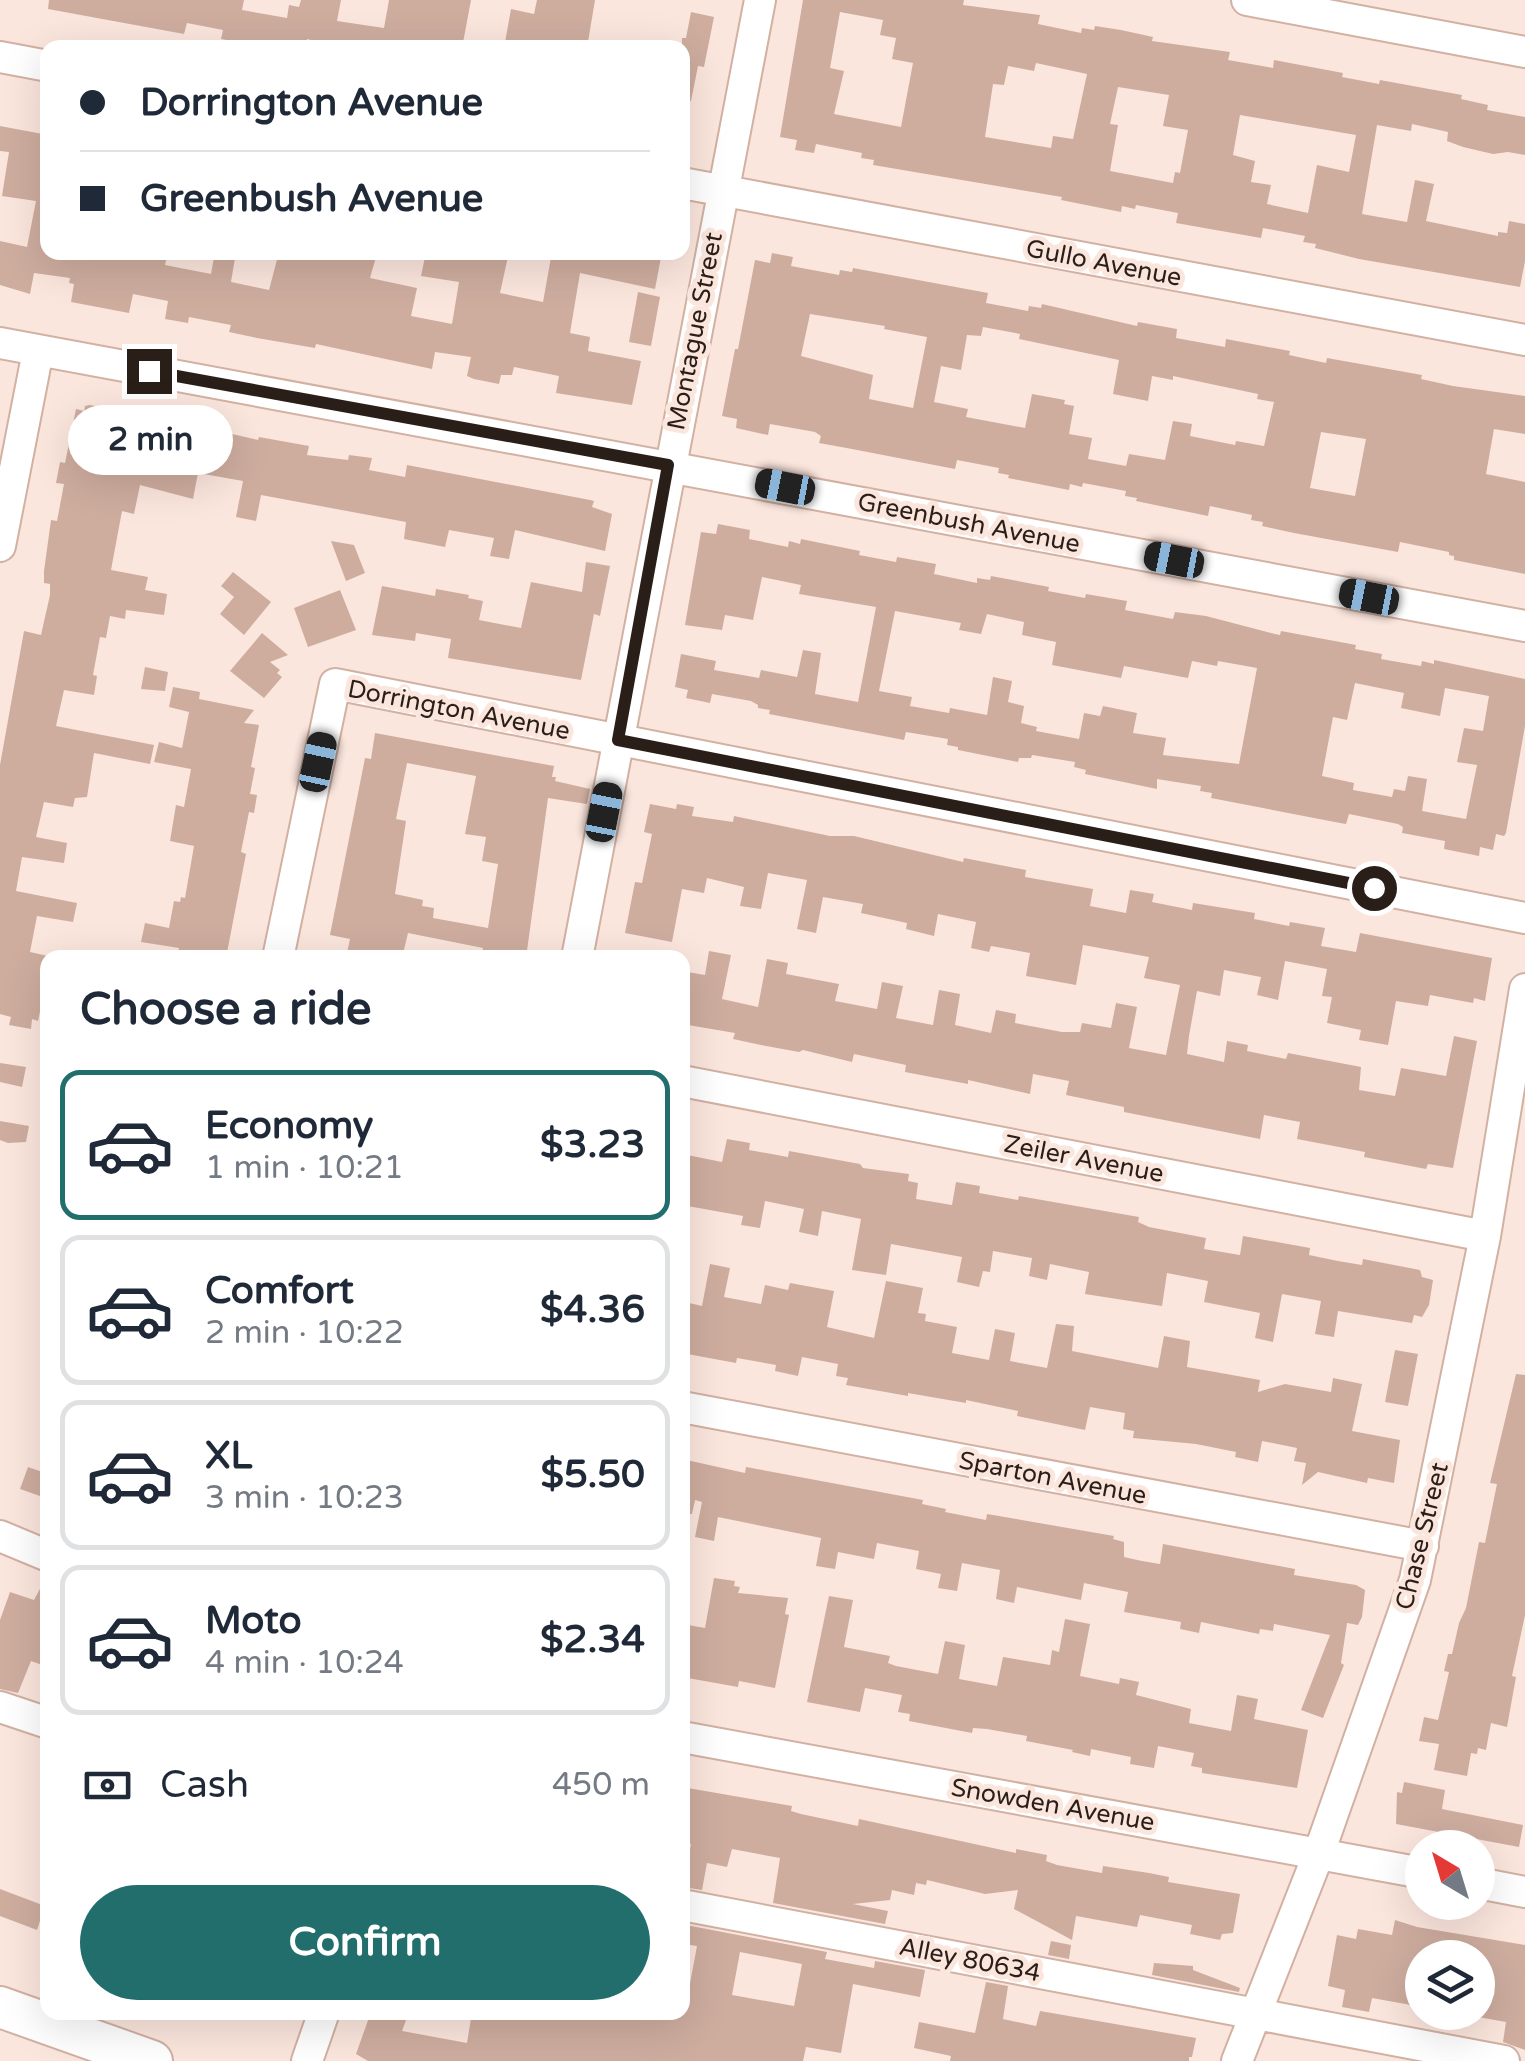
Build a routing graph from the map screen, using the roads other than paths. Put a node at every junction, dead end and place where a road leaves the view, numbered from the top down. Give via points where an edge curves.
1 (760, 0) edge
2 (1247, 0) edge
3 (1525, 52) edge
4 (0, 57) edge
5 (40, 64) edge
6 (690, 184) edge
7 (722, 190) junction
8 (1525, 340) edge
9 (0, 343) edge
10 (38, 351) junction
11 (668, 465) junction
12 (0, 546) edge
13 (1525, 626) edge
14 (618, 740) junction
15 (1525, 918) edge
16 (280, 950) edge
17 (579, 950) edge
18 (1525, 989) edge
19 (690, 1082) edge
20 (1484, 1236) junction
21 (690, 1409) edge
22 (0, 1536) edge
23 (1423, 1546) junction
24 (40, 1553) edge
25 (0, 1706) edge
26 (40, 1721) edge
27 (690, 1738) edge
28 (1319, 1853) junction
29 (1405, 1869) edge
30 (1495, 1886) edge
31 (1525, 1892) edge
32 (690, 1907) edge
33 (0, 2007) edge
34 (1257, 2012) junction
35 (321, 2020) edge
36 (152, 2061) edge
37 (307, 2061) edge
38 (1237, 2061) edge
39 (1504, 2061) edge

1 - 7 street, Montague Street
2 - 3 street
4 - 5 street
6 - 7 street, Gullo Avenue
7 - 8 street, Gullo Avenue
7 - 11 street, Montague Street
9 - 10 street, Greenbush Avenue
10 - 11 street, Greenbush Avenue
10 - 12 street
11 - 13 street, Greenbush Avenue
11 - 14 street, Montague Street
14 - 15 street, Dorrington Avenue
14 - 16 street, Dorrington Avenue via 335,684
14 - 17 street, Montague Street
18 - 20 street, Chase Street
19 - 20 street, Zeiler Avenue
20 - 23 street, Chase Street
21 - 23 street, Sparton Avenue
22 - 24 street
23 - 28 street, Chase Street
25 - 26 street
27 - 28 street, Snowden Avenue
28 - 29 street, Snowden Avenue
28 - 34 street, Chase Street
30 - 31 street
32 - 34 street, Alley 80634
33 - 36 main road
34 - 38 street, Chase Street
34 - 39 street, Alley 80634
35 - 37 street

